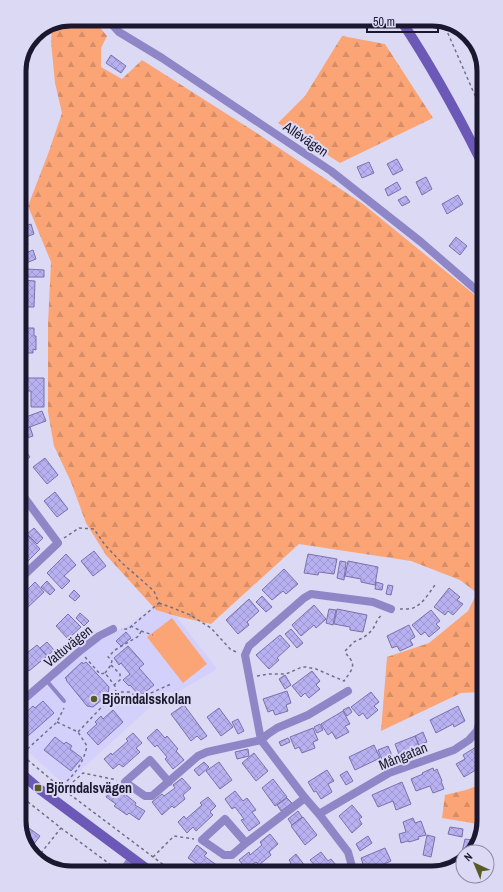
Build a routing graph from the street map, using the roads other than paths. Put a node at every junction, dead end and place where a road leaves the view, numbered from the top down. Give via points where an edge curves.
1 (113, 26) edge
2 (404, 26) edge
3 (477, 153) edge
4 (477, 291) edge
5 (26, 500) edge
6 (26, 573) edge
7 (391, 609) road end
8 (113, 629) road end
9 (46, 680) junction
10 (348, 691) dead end
11 (26, 698) edge
12 (64, 701) road end
13 (477, 732) edge
14 (261, 740) junction
15 (26, 778) edge
16 (169, 782) junction
17 (305, 798) junction
18 (318, 814) junction
19 (246, 843) junction
20 (132, 858) junction
21 (126, 866) edge
22 (143, 866) edge
23 (352, 866) edge

1 - 4 street, Allévägen via 331,171 421,242
2 - 3 street via 461,120
5 - 6 street via 58,542
7 - 14 street via 373,602 311,594 249,646 245,655
8 - 9 street, Vattuvägen via 99,636
9 - 11 street, Vattuvägen
9 - 12 lane
10 - 14 street via 308,715 277,728
13 - 18 street, Mångatan via 454,750 390,773
14 - 16 street via 198,756
14 - 17 street
15 - 20 street
16 - 16 street via 150,760 125,782 145,796 152,796
17 - 18 street
17 - 19 street
18 - 23 street via 348,852
19 - 19 street via 232,856 224,855 202,840 224,819
20 - 21 street
20 - 22 street

